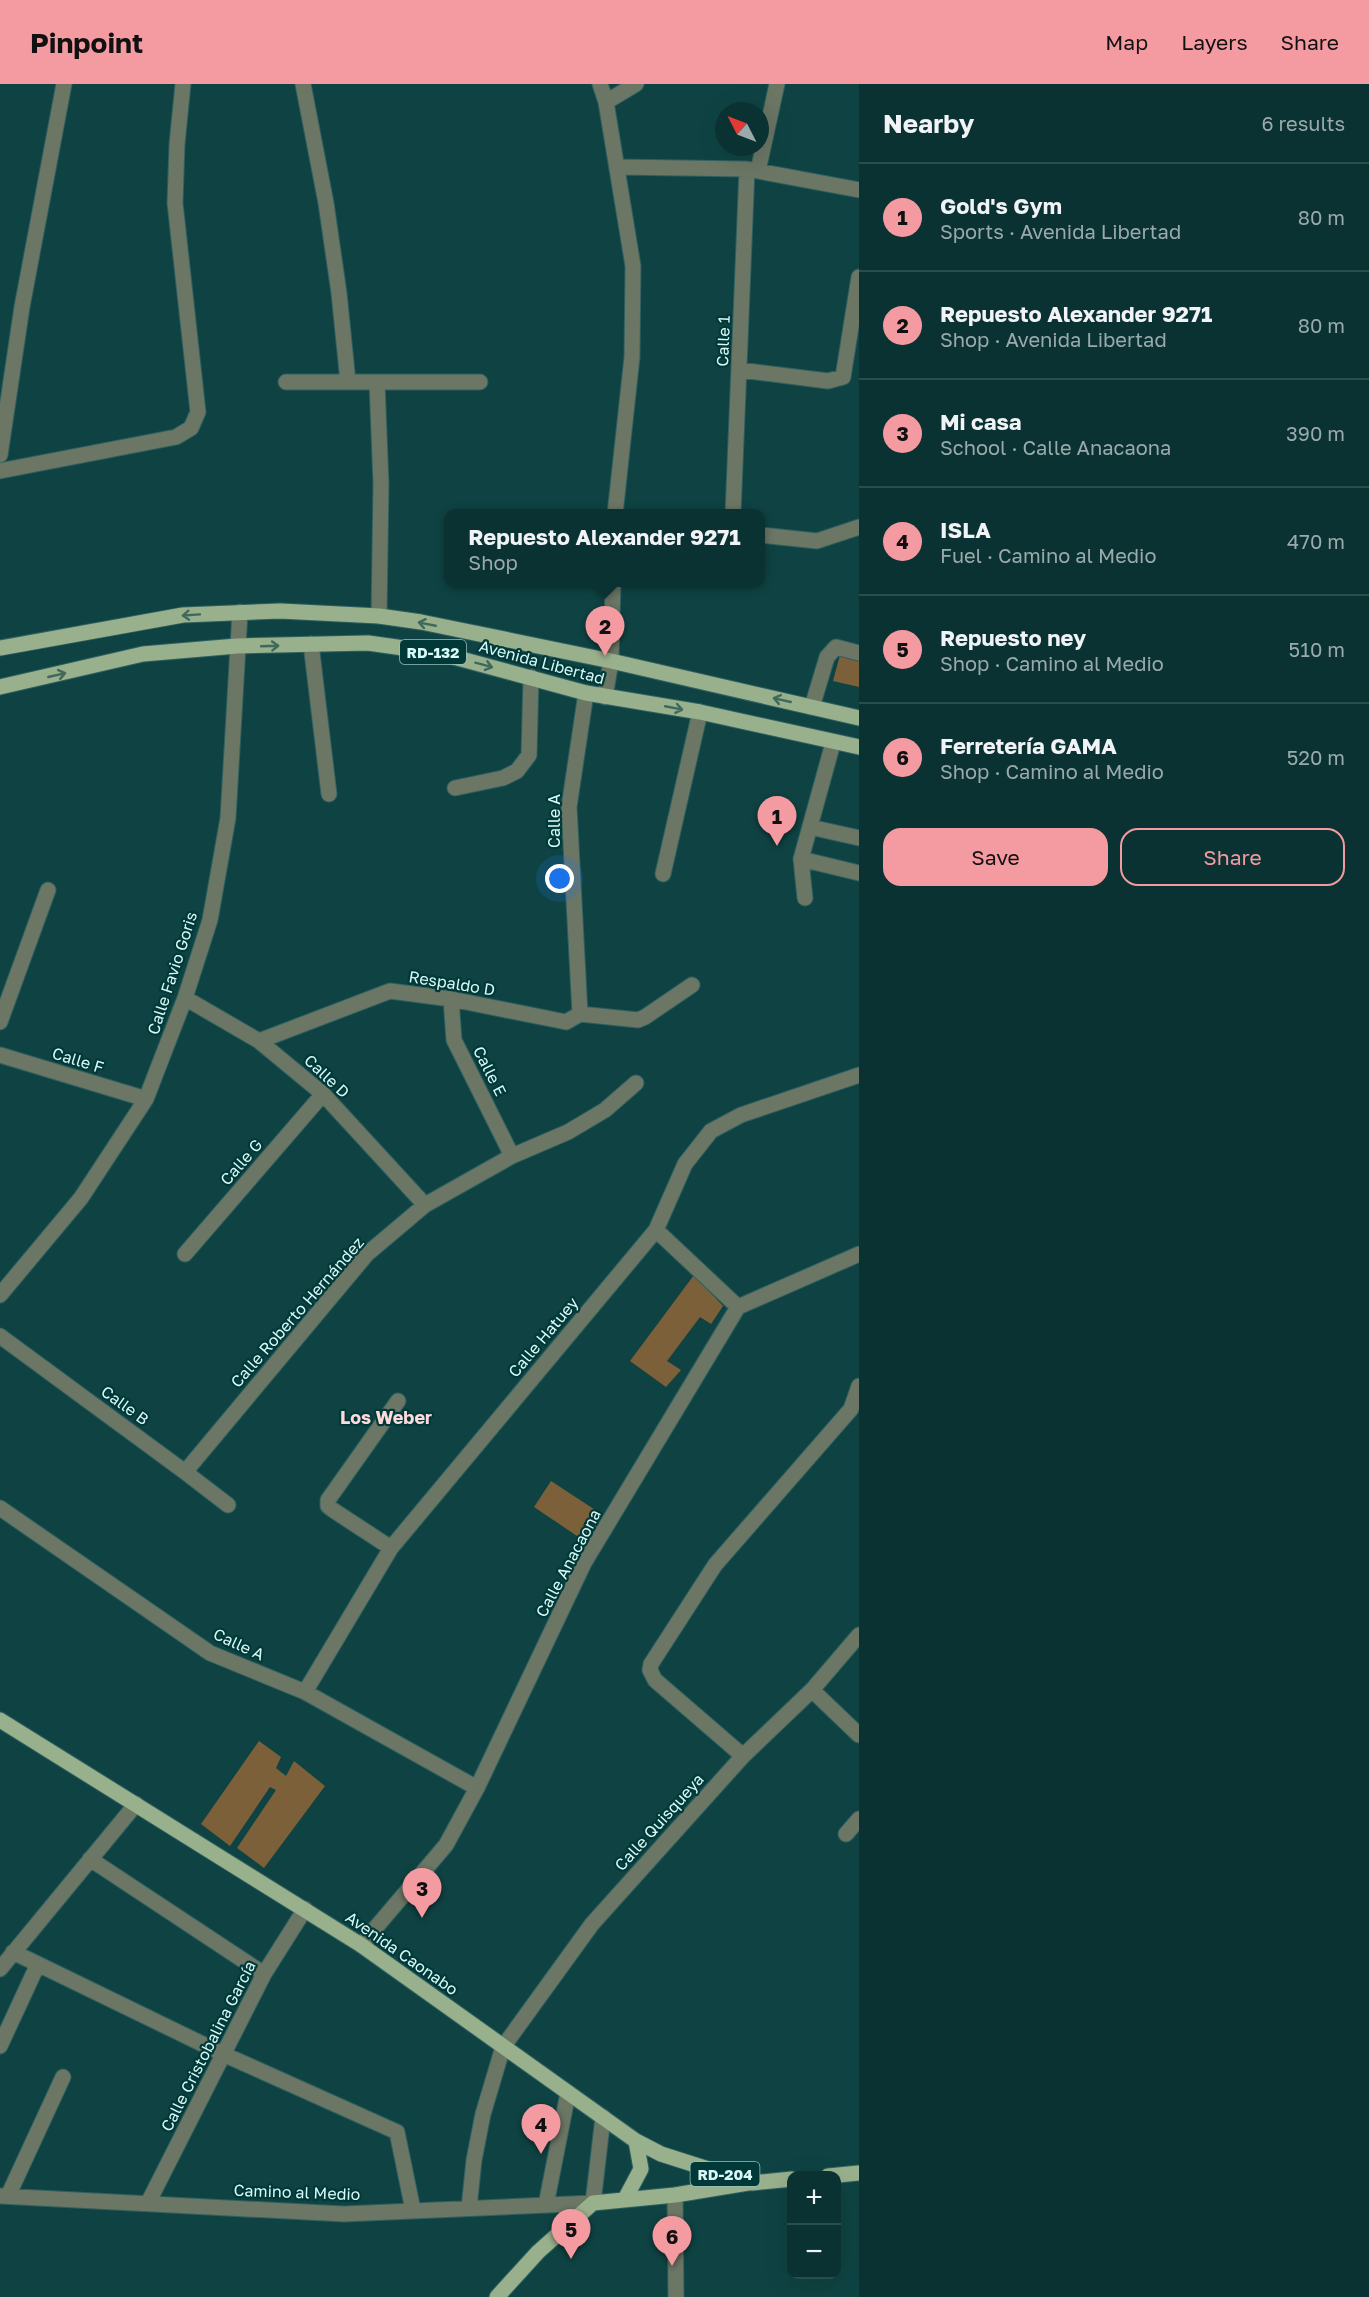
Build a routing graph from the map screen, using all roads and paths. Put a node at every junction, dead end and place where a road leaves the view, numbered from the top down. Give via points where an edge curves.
1 (64, 84) edge
2 (183, 84) edge
3 (303, 84) edge
4 (600, 84) edge
5 (636, 84) edge
6 (777, 84) edge
7 (606, 102) junction
8 (617, 167) junction
9 (753, 170) junction
10 (859, 190) edge
11 (859, 277) edge
12 (740, 370) junction
13 (286, 382) dead end
14 (348, 382) junction
15 (377, 382) junction
16 (480, 382) dead end
17 (0, 455) edge
18 (0, 471) edge
19 (615, 509) edge
20 (733, 509) edge
21 (859, 527) edge
22 (765, 536) edge
23 (613, 587) edge
24 (240, 612) junction
25 (380, 616) junction
26 (311, 644) junction
27 (237, 646) junction
28 (0, 648) edge
29 (859, 653) edge
30 (610, 661) junction
31 (531, 677) junction
32 (0, 687) edge
33 (586, 693) junction
34 (605, 697) junction
35 (812, 707) junction
36 (700, 712) junction
37 (859, 718) edge
38 (833, 743) junction
39 (859, 747) edge
40 (455, 788) dead end
41 (329, 794) dead end
42 (810, 827) junction
43 (859, 838) edge
44 (801, 859) junction
45 (859, 873) edge
46 (663, 874) dead end
47 (48, 890) dead end
48 (805, 898) dead end
49 (692, 985) dead end
50 (185, 998) junction
51 (451, 999) junction
52 (577, 1016) junction
53 (0, 1022) edge
54 (259, 1041) junction
55 (0, 1055) edge
56 (859, 1075) edge
57 (636, 1083) dead end
58 (323, 1094) junction
59 (147, 1099) junction
60 (512, 1156) junction
61 (425, 1205) junction
62 (656, 1230) junction
63 (185, 1254) dead end
64 (859, 1254) edge
65 (0, 1295) edge
66 (738, 1307) junction
67 (0, 1336) edge
68 (859, 1386) edge
69 (398, 1401) dead end
70 (185, 1472) junction
71 (228, 1505) dead end
72 (0, 1508) edge
73 (391, 1548) junction
74 (859, 1635) edge
75 (812, 1690) junction
76 (304, 1692) junction
77 (0, 1720) edge
78 (859, 1735) edge
79 (743, 1756) junction
80 (477, 1788) junction
81 (136, 1804) junction
82 (859, 1819) edge
83 (846, 1834) dead end
84 (90, 1859) junction
85 (305, 1909) junction
86 (361, 1945) junction
87 (13, 1952) junction
88 (38, 1964) junction
89 (0, 1969) edge
90 (264, 1974) junction
91 (0, 2046) edge
92 (503, 2047) junction
93 (223, 2054) junction
94 (63, 2077) dead end
95 (568, 2093) junction
96 (603, 2117) junction
97 (636, 2141) junction
98 (859, 2173) edge
99 (841, 2174) edge
100 (787, 2180) edge
101 (752, 2183) junction
102 (675, 2195) junction
103 (4, 2196) edge
104 (625, 2199) junction
105 (148, 2203) junction
106 (593, 2203) junction
107 (546, 2205) junction
108 (469, 2208) junction
109 (413, 2210) junction
110 (497, 2297) edge
111 (676, 2297) edge

1 - 17 street via 22,307
2 - 18 street via 175,203 198,412 191,428 176,437
3 - 14 street via 328,214
4 - 7 street
5 - 7 street
6 - 9 street, Calle 1
7 - 8 street
8 - 9 street
8 - 19 street via 633,277 632,357
9 - 10 street
9 - 12 street, Calle 1
11 - 12 street via 843,377 828,381
12 - 20 street, Calle 1
13 - 14 street
14 - 15 street
15 - 16 street
15 - 25 street
21 - 22 street via 817,542
23 - 30 street
24 - 25 main road, Avenida Libertad / RD-132
24 - 27 street, Calle Favio Goris
24 -> 28 main road, Avenida Libertad / RD-132 via 183,615
30 -> 25 main road, Avenida Libertad / RD-132
27 -> 26 main road, Avenida Libertad / RD-132
26 -> 31 main road, Avenida Libertad / RD-132 via 368,643 439,653
26 - 41 street
32 -> 27 main road, Avenida Libertad / RD-132 via 143,654
27 - 50 street, Calle Favio Goris via 228,818 210,920
29 - 35 street via 836,647 833,650 827,657
30 - 34 street
35 -> 30 main road, Avenida Libertad / RD-132
31 - 33 main road, Avenida Libertad / RD-132
31 - 40 street via 529,755 517,771 503,778
33 - 34 main road, Avenida Libertad / RD-132
33 - 52 street, Calle A via 568,807
34 -> 36 main road, Avenida Libertad / RD-132
35 - 37 main road, Avenida Libertad / RD-132
36 - 38 main road, Avenida Libertad / RD-132
36 - 46 street
38 - 39 main road, Avenida Libertad / RD-132
38 - 42 street
42 - 43 street
42 - 44 street
44 - 45 street
44 - 48 street
47 - 53 street
49 - 52 street, Respaldo D via 638,1020
50 - 54 street, Calle D
50 - 59 street, Calle Favio Goris
51 - 52 street, Respaldo D via 566,1022
51 - 54 street, Respaldo D via 390,991
51 - 60 street, Calle E via 454,1040
54 - 58 street, Calle D
55 - 59 street, Calle F
56 - 62 street, Calle Hatuey via 741,1115 711,1131 685,1164
57 - 60 street, Calle Roberto Hernández via 605,1110 568,1132
58 - 61 street, Calle D
58 - 63 street, Calle G
59 - 65 street, Calle Favio Goris via 81,1198
60 - 61 street, Calle Roberto Hernández
61 - 70 street, Calle Roberto Hernández via 367,1254
62 - 66 street
62 - 73 street, Calle Hatuey
64 - 66 street
66 - 80 street, Calle Anacaona via 584,1563
67 - 70 street, Calle B
68 - 79 street via 851,1409 715,1565 651,1664 655,1680
69 - 73 street via 328,1500 333,1510
70 - 71 street, Calle B
72 - 76 street, Calle A via 210,1653
73 - 76 street, Calle Hatuey
74 - 75 street, Calle Quisqueya
75 - 78 street
75 - 79 street, Calle Quisqueya
76 - 80 street, Calle A
77 - 81 main road, Avenida Caonabo
79 - 92 street, Calle Quisqueya via 592,1924
80 - 86 street, Calle Anacaona via 446,1845
81 - 84 street
81 - 85 main road, Avenida Caonabo
82 - 83 street
84 - 87 street
84 - 90 street
85 - 86 main road, Avenida Caonabo
85 - 90 street, Calle Cristobalina García
86 - 92 main road, Avenida Caonabo
87 - 88 street
87 - 89 street
88 - 91 street
88 - 93 street
90 - 93 street, Calle Cristobalina García
92 - 95 main road, Avenida Caonabo
92 - 108 street, Calle Quisqueya via 483,2114
93 - 105 street, Calle Cristobalina García
93 - 109 street via 397,2132
94 - 103 street
95 - 96 main road, Avenida Caonabo
95 - 107 street
96 - 97 main road, Avenida Caonabo
96 - 106 street
97 - 101 main road, Avenida Caonabo / RD-204 via 661,2154
97 - 104 main road via 641,2169
98 - 99 main road
100 - 101 main road, Avenida Caonabo / RD-204
101 - 102 main road, RD-204
102 - 104 main road, RD-204
102 - 111 street
103 - 105 street, Camino al Medio
104 - 106 main road, RD-204
105 - 109 street, Camino al Medio via 344,2214
106 - 107 street, Camino al Medio
106 - 110 main road via 538,2252
107 - 108 street, Camino al Medio
108 - 109 street, Camino al Medio

